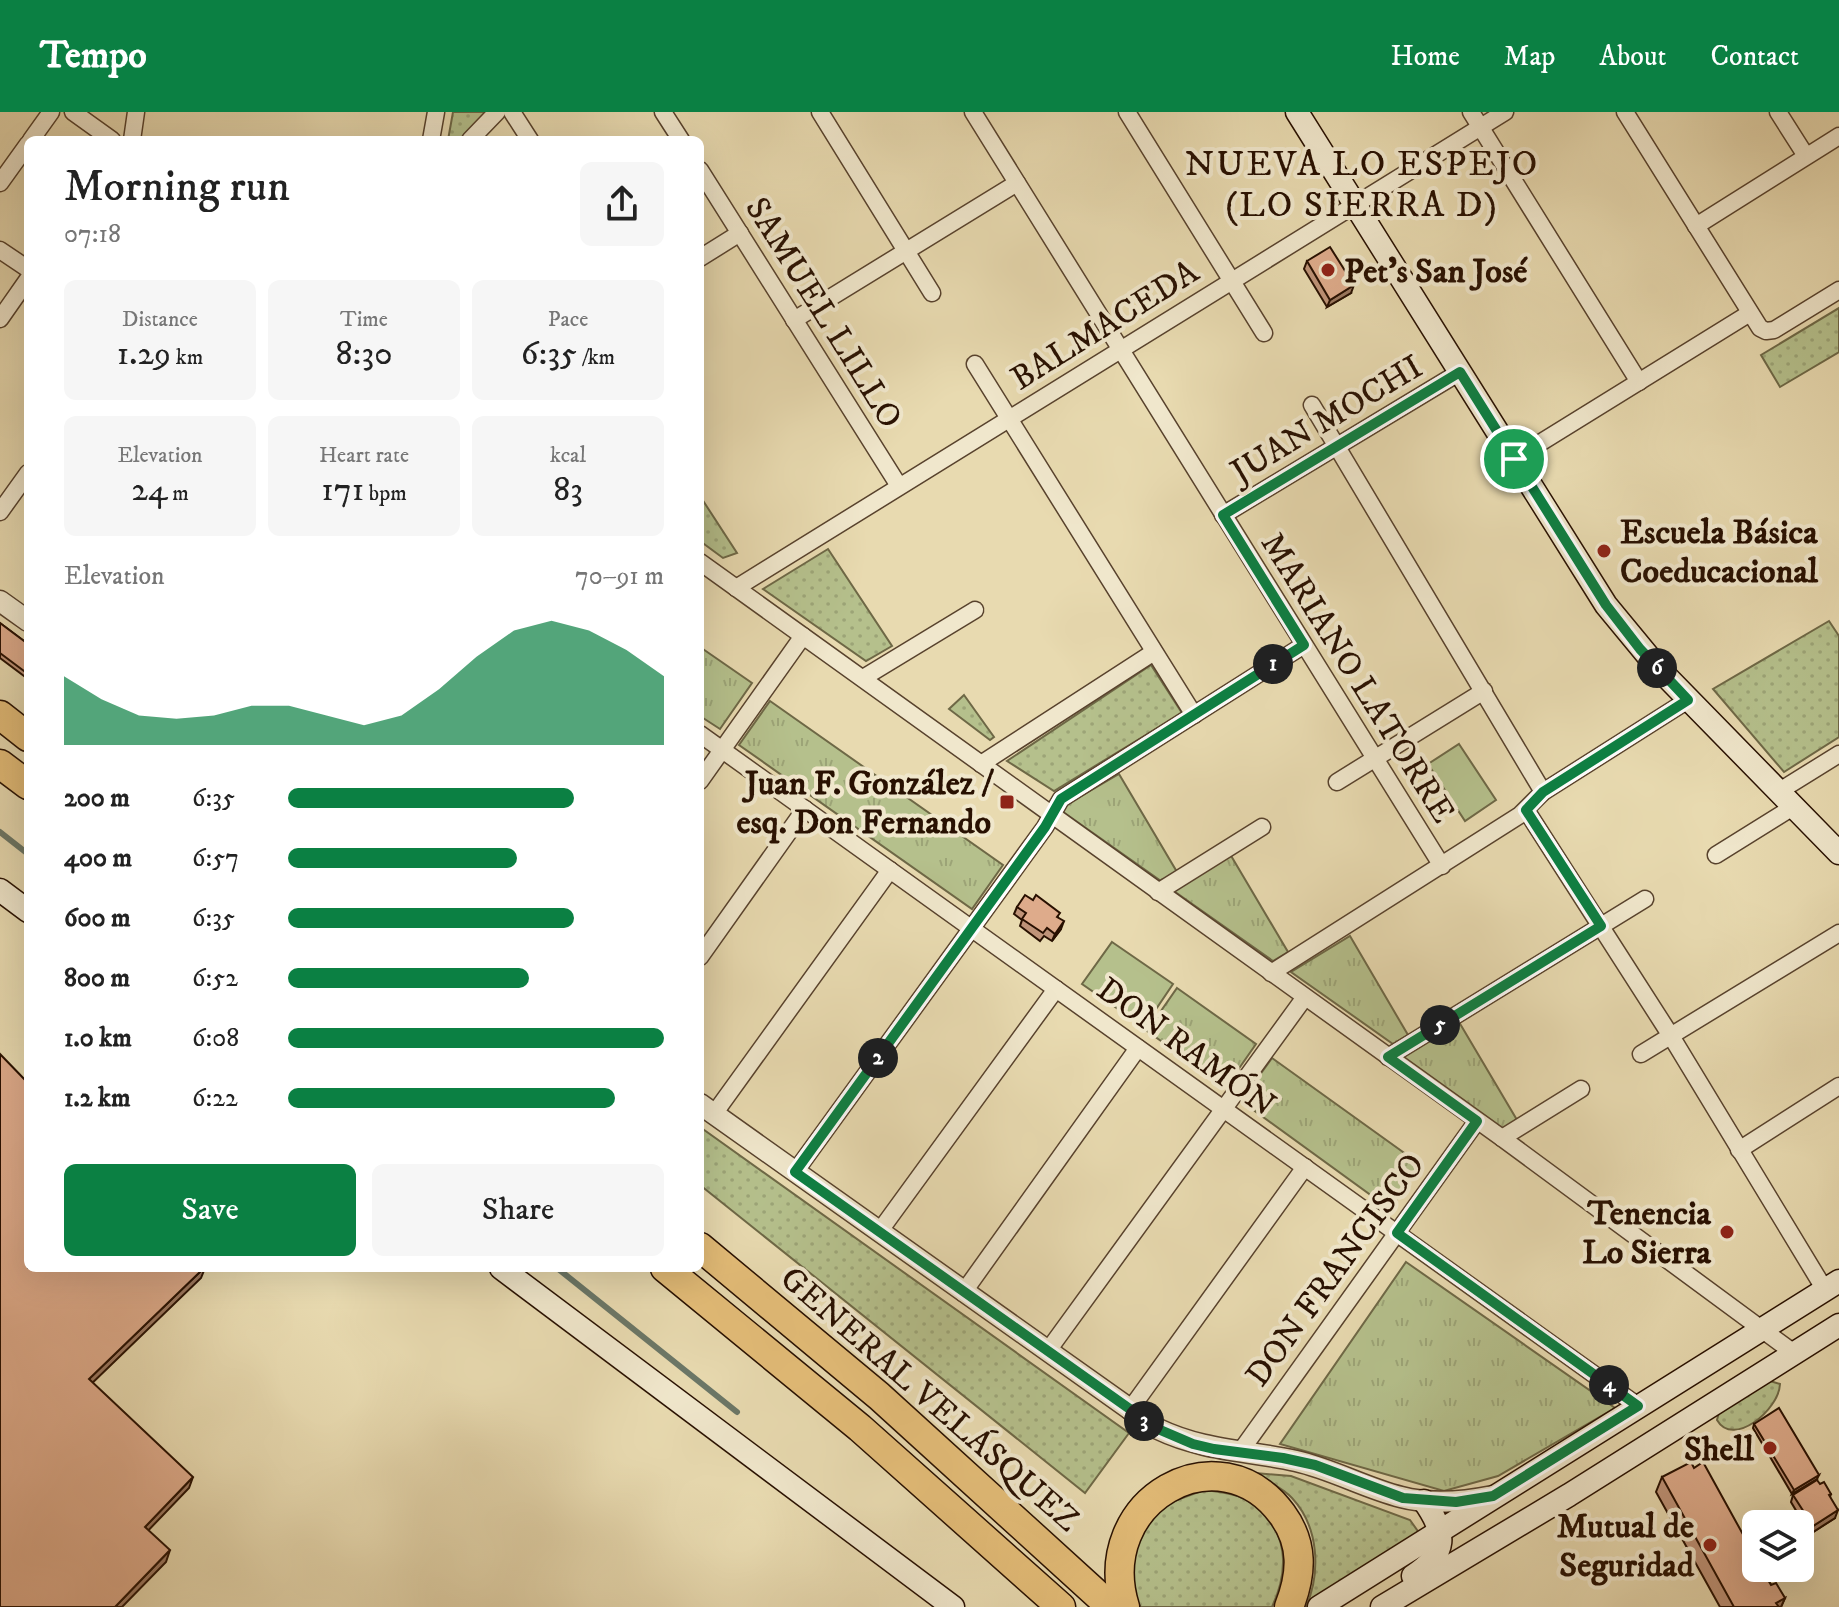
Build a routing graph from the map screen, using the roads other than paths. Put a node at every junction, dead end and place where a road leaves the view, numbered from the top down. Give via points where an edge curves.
1 (51, 112) edge
2 (73, 112) edge
3 (136, 112) edge
4 (436, 112) edge
5 (497, 112) edge
6 (512, 112) edge
7 (663, 112) edge
8 (820, 112) edge
9 (973, 112) edge
10 (1127, 112) edge
11 (1297, 112) edge
12 (1471, 112) edge
13 (1505, 112) edge
14 (1625, 112) edge
15 (1778, 112) edge
16 (1480, 127) junction
17 (33, 136) edge
18 (106, 136) edge
19 (133, 136) edge
20 (432, 136) edge
21 (474, 136) edge
22 (527, 136) edge
23 (678, 136) edge
24 (1839, 136) edge
25 (24, 149) edge
26 (1806, 156) junction
27 (704, 176) edge
28 (0, 183) edge
29 (1017, 183) junction
30 (1355, 205) junction
31 (1696, 226) junction
32 (740, 233) junction
33 (0, 250) edge
34 (906, 251) junction
35 (704, 256) edge
36 (24, 266) edge
37 (1231, 281) junction
38 (24, 285) edge
39 (1839, 290) edge
40 (932, 293) dead end
41 (1750, 313) junction
42 (0, 319) edge
43 (794, 320) junction
44 (1264, 333) dead end
45 (1121, 350) junction
46 (975, 364) dead end
47 (1460, 372) junction
48 (1639, 382) junction
49 (1312, 405) dead end
50 (1010, 418) junction
51 (1336, 446) junction
52 (1514, 459) junction
53 (24, 479) edge
54 (899, 486) junction
55 (0, 512) edge
56 (1223, 515) junction
57 (704, 565) edge
58 (736, 588) junction
59 (0, 601) edge
60 (975, 610) dead end
61 (24, 618) edge
62 (803, 636) junction
63 (1304, 645) junction
64 (1154, 652) junction
65 (863, 678) junction
66 (1484, 691) junction
67 (1688, 700) junction
68 (0, 715) edge
69 (1194, 715) junction
70 (24, 734) edge
71 (704, 737) edge
72 (722, 750) junction
73 (1839, 754) edge
74 (1375, 759) junction
75 (0, 764) edge
76 (981, 764) junction
77 (704, 775) edge
78 (24, 782) edge
79 (1337, 782) dead end
80 (1543, 792) junction
81 (1785, 800) junction
82 (805, 809) junction
83 (1526, 810) junction
84 (1051, 814) junction
85 (1262, 827) dead end
86 (1839, 853) edge
87 (1716, 855) dead end
88 (1442, 866) junction
89 (890, 870) junction
90 (0, 890) edge
91 (1158, 892) junction
92 (1645, 899) dead end
93 (24, 908) edge
94 (1601, 926) junction
95 (971, 928) junction
96 (1839, 933) edge
97 (704, 951) edge
98 (1271, 973) junction
99 (1056, 989) junction
100 (1305, 997) junction
101 (1671, 1036) junction
102 (1138, 1048) junction
103 (1641, 1054) dead end
104 (1388, 1057) junction
105 (1839, 1086) edge
106 (1581, 1089) dead end
107 (707, 1109) edge
108 (1223, 1109) junction
109 (1477, 1121) junction
110 (1502, 1138) junction
111 (1739, 1150) junction
112 (1305, 1167) junction
113 (795, 1172) junction
114 (879, 1232) junction
115 (1397, 1233) junction
116 (704, 1240) edge
117 (704, 1250) edge
118 (506, 1272) edge
119 (670, 1272) edge
120 (1832, 1286) edge
121 (963, 1293) junction
122 (785, 1317) junction
123 (1839, 1325) edge
124 (1762, 1329) junction
125 (1047, 1352) junction
126 (1794, 1353) junction
127 (1638, 1406) junction
128 (1129, 1411) junction
129 (1240, 1452) junction
130 (1536, 1470) junction
131 (1493, 1496) junction
132 (1424, 1501) junction
133 (1556, 1501) junction
134 (1440, 1530) junction
135 (1411, 1590) junction
136 (953, 1607) edge
137 (1061, 1607) edge
138 (1111, 1607) edge
139 (1125, 1607) edge
140 (1289, 1607) edge
141 (1319, 1607) edge
142 (1370, 1607) edge
143 (1382, 1607) edge
144 (1396, 1607) edge

1 - 17 street
2 - 18 street
3 - 19 street
4 - 20 street
5 - 21 street
6 - 22 street
7 - 23 street
8 - 34 street
9 - 29 street, MARIANO LATORRE
10 - 37 street
11 - 30 main road
12 - 16 street
13 - 16 street, BALMACEDA
14 - 31 street
15 - 26 street
16 - 30 street, BALMACEDA
16 - 48 street
24 - 26 street
25 - 28 street
26 - 31 street
27 - 32 street, SAMUEL LILLO
29 - 34 street
29 - 45 street, MARIANO LATORRE
30 - 37 street, BALMACEDA
30 - 47 main road
31 - 41 street
32 - 35 street
32 - 43 street, SAMUEL LILLO
33 - 36 street
34 - 40 street
34 - 43 street
37 - 44 street
37 - 45 street, BALMACEDA
38 - 42 street
39 - 41 street via 1774,330 1760,328
41 - 48 street
43 - 54 street, SAMUEL LILLO
45 - 50 street, BALMACEDA
45 - 56 street, MARIANO LATORRE
46 - 50 street
47 - 51 street, JUAN MOCHI
47 - 52 main road
48 - 52 street
49 - 51 street
50 - 54 street, BALMACEDA
50 - 64 street
51 - 56 street, JUAN MOCHI
51 - 66 street
52 - 67 main road via 1606,605
53 - 55 street
54 - 58 street, BALMACEDA
56 - 63 street, MARIANO LATORRE
57 - 58 street
58 - 62 street
59 - 61 street
60 - 65 street
62 - 65 street
62 - 72 street
63 - 69 street
63 - 74 street, MARIANO LATORRE
64 - 69 street
64 - 76 street
65 - 76 street
66 - 74 street
66 - 80 street
67 - 80 street
67 - 81 main road
68 - 70 highway
69 - 84 street via 1061,799
71 - 72 street, DON RAMÓN
72 - 77 street
72 - 82 street, DON RAMÓN
73 - 81 street
74 - 79 street
74 - 88 street, MARIANO LATORRE
75 - 78 highway
76 - 84 street
80 - 83 street
81 - 86 main road
81 - 87 street
82 - 89 street, DON RAMÓN
82 - 97 street
83 - 88 street
83 - 94 street
84 - 91 street
84 - 95 street
85 - 91 street
88 - 98 street
89 - 95 street, DON RAMÓN
89 - 107 street
90 - 93 main road
91 - 98 street
92 - 94 street
94 - 101 street
94 - 104 street
95 - 99 street, DON RAMÓN
95 - 113 street
96 - 101 street
98 - 100 street
99 - 102 street, DON RAMÓN
99 - 114 street
100 - 104 street
100 - 108 street
101 - 103 street
101 - 111 street
102 - 108 street, DON RAMÓN
102 - 121 street
104 - 109 street
105 - 111 street
106 - 110 street
107 - 113 street
108 - 112 street, DON RAMÓN
108 - 125 street
109 - 110 street
109 - 115 street, DON FRANCISCO
110 - 124 street
111 - 120 street
112 - 115 street, DON RAMÓN
112 - 128 street
113 - 114 street
114 - 121 street
115 - 127 street, DON RAMÓN
115 - 129 street, DON FRANCISCO
116 - 122 highway
117 - 122 highway, GENERAL VELÁSQUEZ
118 - 136 main road
119 - 137 highway, GENERAL VELÁSQUEZ via 860,1428
120 - 124 main road
121 - 125 street
122 - 138 highway, GENERAL VELÁSQUEZ
123 - 126 main road
124 - 126 street
124 - 127 main road
125 - 128 street
126 - 133 main road
127 - 130 main road
128 - 129 street via 1193,1444
129 - 132 street via 1307,1463 1383,1492
130 - 131 main road
130 - 133 main road via 1537,1492
131 - 132 street
131 - 134 main road
132 - 134 main road
133 - 135 main road
134 - 141 main road
134 - 142 main road via 1441,1546 1432,1563
135 - 143 main road
135 - 144 street
139 - 140 highway via 1119,1561 1134,1519 1167,1489 1209,1477 1249,1485 1287,1520 1300,1555

